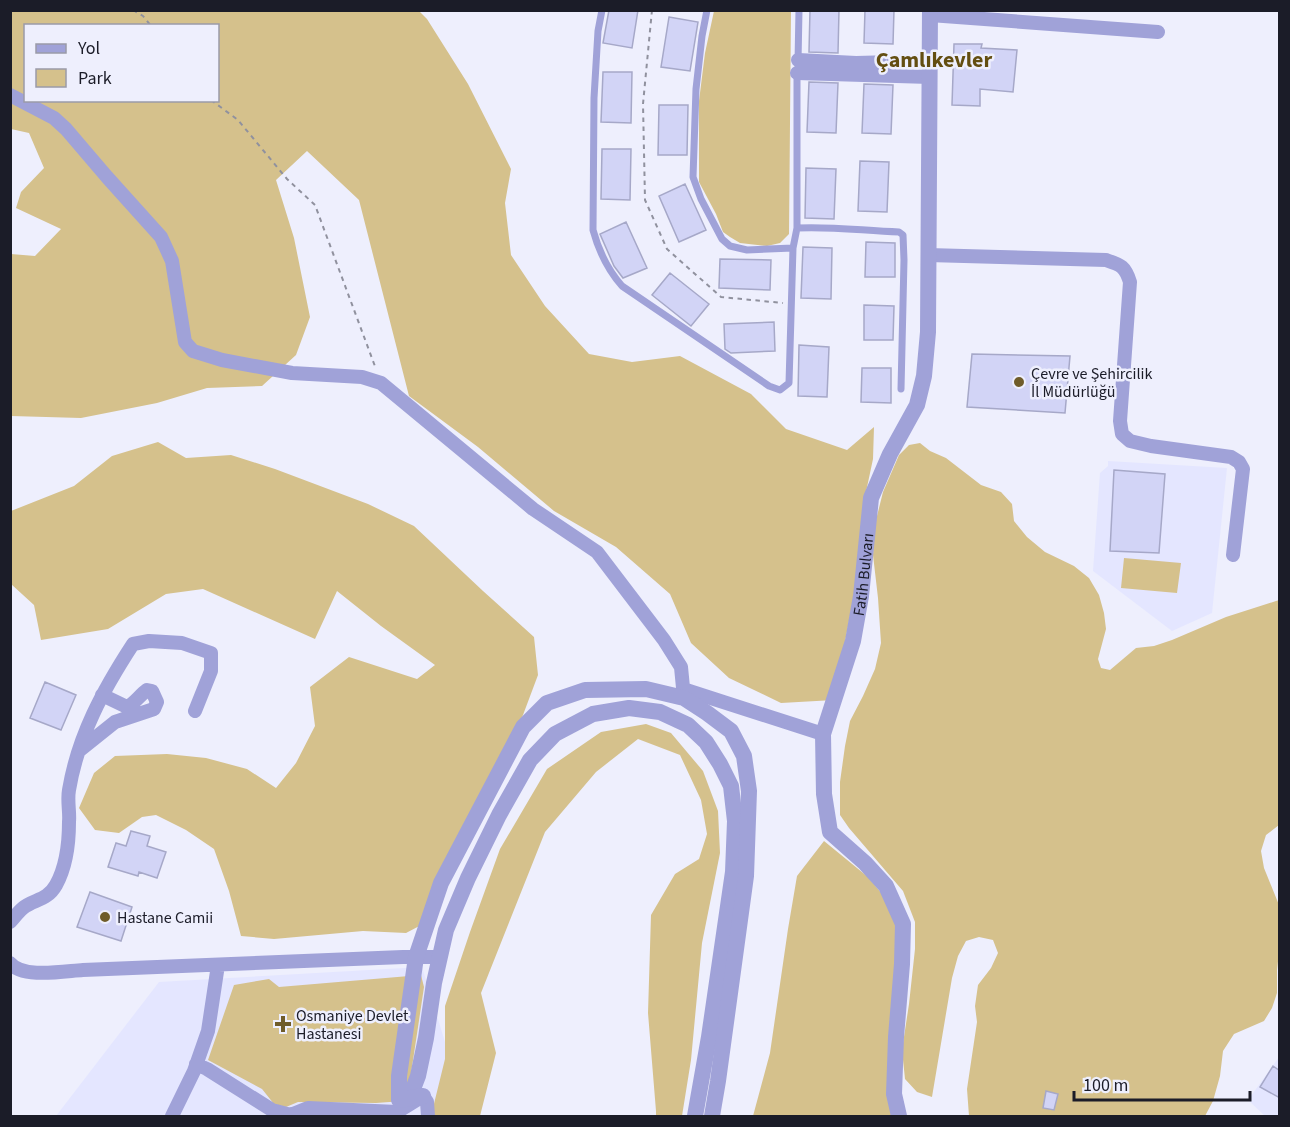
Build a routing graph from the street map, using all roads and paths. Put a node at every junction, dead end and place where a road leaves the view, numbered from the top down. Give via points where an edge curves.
1 (133, 10) edge
2 (602, 10) edge
3 (652, 10) edge
4 (707, 10) edge
5 (799, 10) edge
6 (930, 13) edge
7 (149, 24) edge
8 (1158, 32) dead end
9 (798, 67) junction
10 (930, 69) junction
11 (10, 96) edge
12 (24, 102) edge
13 (25, 102) edge
14 (214, 102) edge
15 (797, 228) junction
16 (793, 248) junction
17 (928, 255) junction
18 (791, 304) junction
19 (381, 383) junction
20 (901, 389) dead end
21 (1233, 555) dead end
22 (683, 693) junction
23 (102, 695) junction
24 (195, 711) dead end
25 (823, 734) junction
26 (79, 752) junction
27 (10, 922) edge
28 (416, 957) junction
29 (439, 961) junction
30 (10, 963) edge
31 (218, 965) junction
32 (196, 1064) junction
33 (423, 1096) junction
34 (316, 1112) edge
35 (172, 1116) edge
36 (290, 1116) edge
37 (428, 1116) edge
38 (696, 1116) edge
39 (712, 1116) edge
40 (899, 1116) edge

1 - 7 path
2 - 18 lane via 594,98 593,230 613,276 759,380 780,390 789,383
3 - 18 path via 643,104 645,200 667,249 721,297
4 - 16 lane via 696,89 693,177 701,200 722,239 730,246 747,250
5 - 9 lane
6 - 8 street
6 - 10 street, Fatih Bulvarı
9 - 10 street via 856,63
9 - 15 lane
10 - 17 street, Fatih Bulvarı
11 - 12 street
13 - 19 street via 66,129 161,237 172,261 185,342 193,351 292,373 362,377
14 - 19 path via 238,120 287,179 315,205
15 - 16 lane
15 - 20 lane via 903,235
16 - 18 lane
17 - 21 street via 1106,260 1126,270 1130,282 1122,434 1130,441 1150,446 1231,457 1239,462 1243,469
17 - 25 street, Fatih Bulvarı via 924,376 916,405 871,498 853,640
19 - 22 street via 533,509 597,552 681,667
22 - 25 street
22 - 28 street via 585,690 547,703 523,727 441,883
22 - 39 street via 731,731 744,756 749,791 746,876
23 - 24 street via 133,644 182,643 211,652 211,671
23 - 26 street
23 - 26 street via 127,707 147,690 152,691 157,702 154,709 115,722
25 - 40 street, Fatih Bulvarı via 824,794 830,832 886,886 903,924 894,1094
26 - 27 street via 68,793 67,854 56,886 43,899 23,908
28 - 29 street via 438,957
28 - 31 street
28 - 33 street via 399,1100
29 - 33 street via 418,1076 410,1097
29 - 38 street via 446,930 499,815 530,760 555,734 594,714 630,708 660,712 688,725 706,742 731,786 735,820 734,872
30 - 31 street via 32,973
31 - 32 street via 208,1031
32 - 35 street
32 - 36 street via 272,1110
33 - 34 street via 397,1112
33 - 37 street via 428,1102
34 - 36 street via 308,1108

